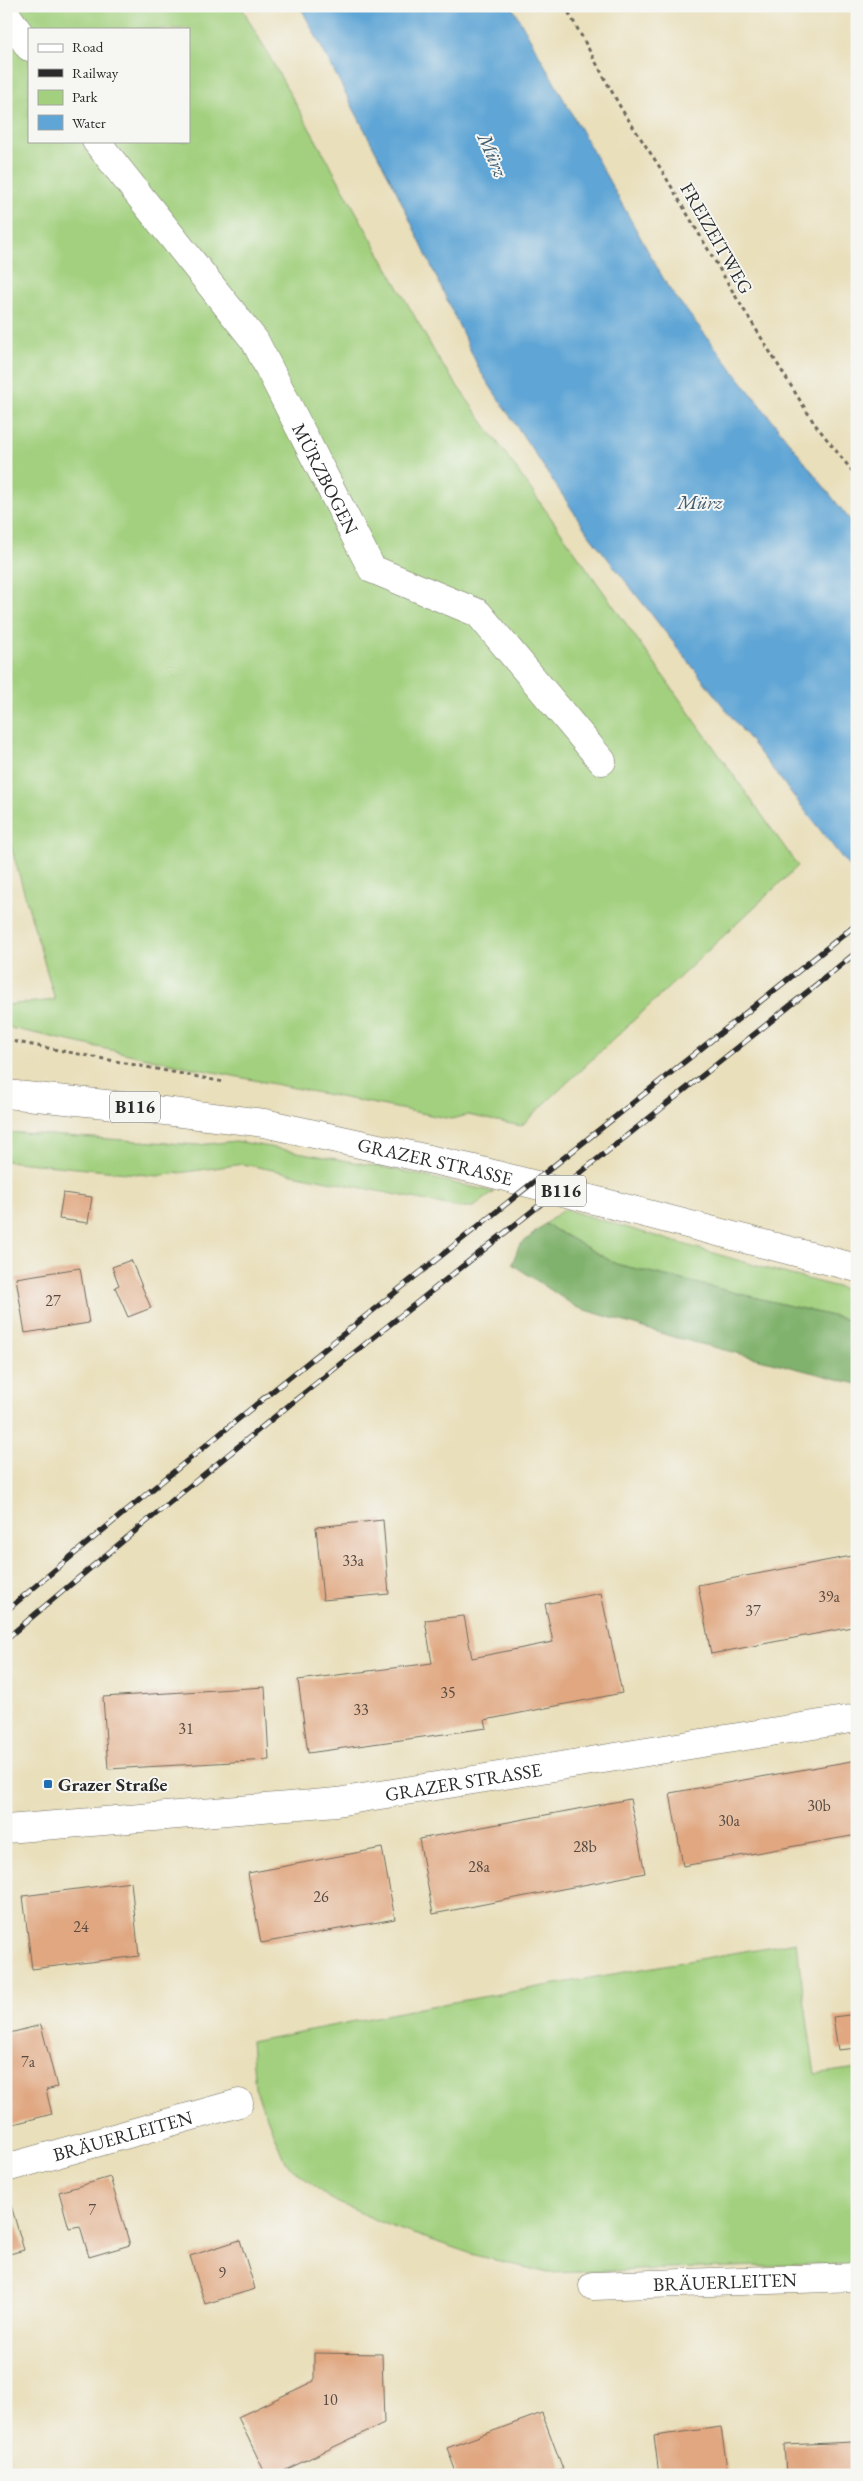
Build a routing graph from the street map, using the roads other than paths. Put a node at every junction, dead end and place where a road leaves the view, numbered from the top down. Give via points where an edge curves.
1 (6, 14) edge
2 (28, 46) edge
3 (97, 142) edge
4 (602, 761) dead end
5 (6, 1094) edge
6 (857, 1268) edge
7 (857, 1718) edge
8 (6, 1829) edge
9 (239, 2103) dead end
10 (6, 2168) edge
11 (857, 2277) edge
12 (593, 2286) dead end

1 - 2 street
3 - 4 street, MÜRZBOGEN via 255,341 372,569 478,612
5 - 6 street, GRAZER STRASSE / B116 via 264,1123 474,1169
7 - 8 street, GRAZER STRASSE via 337,1802
9 - 10 street, BRÄUERLEITEN
11 - 12 street, BRÄUERLEITEN

